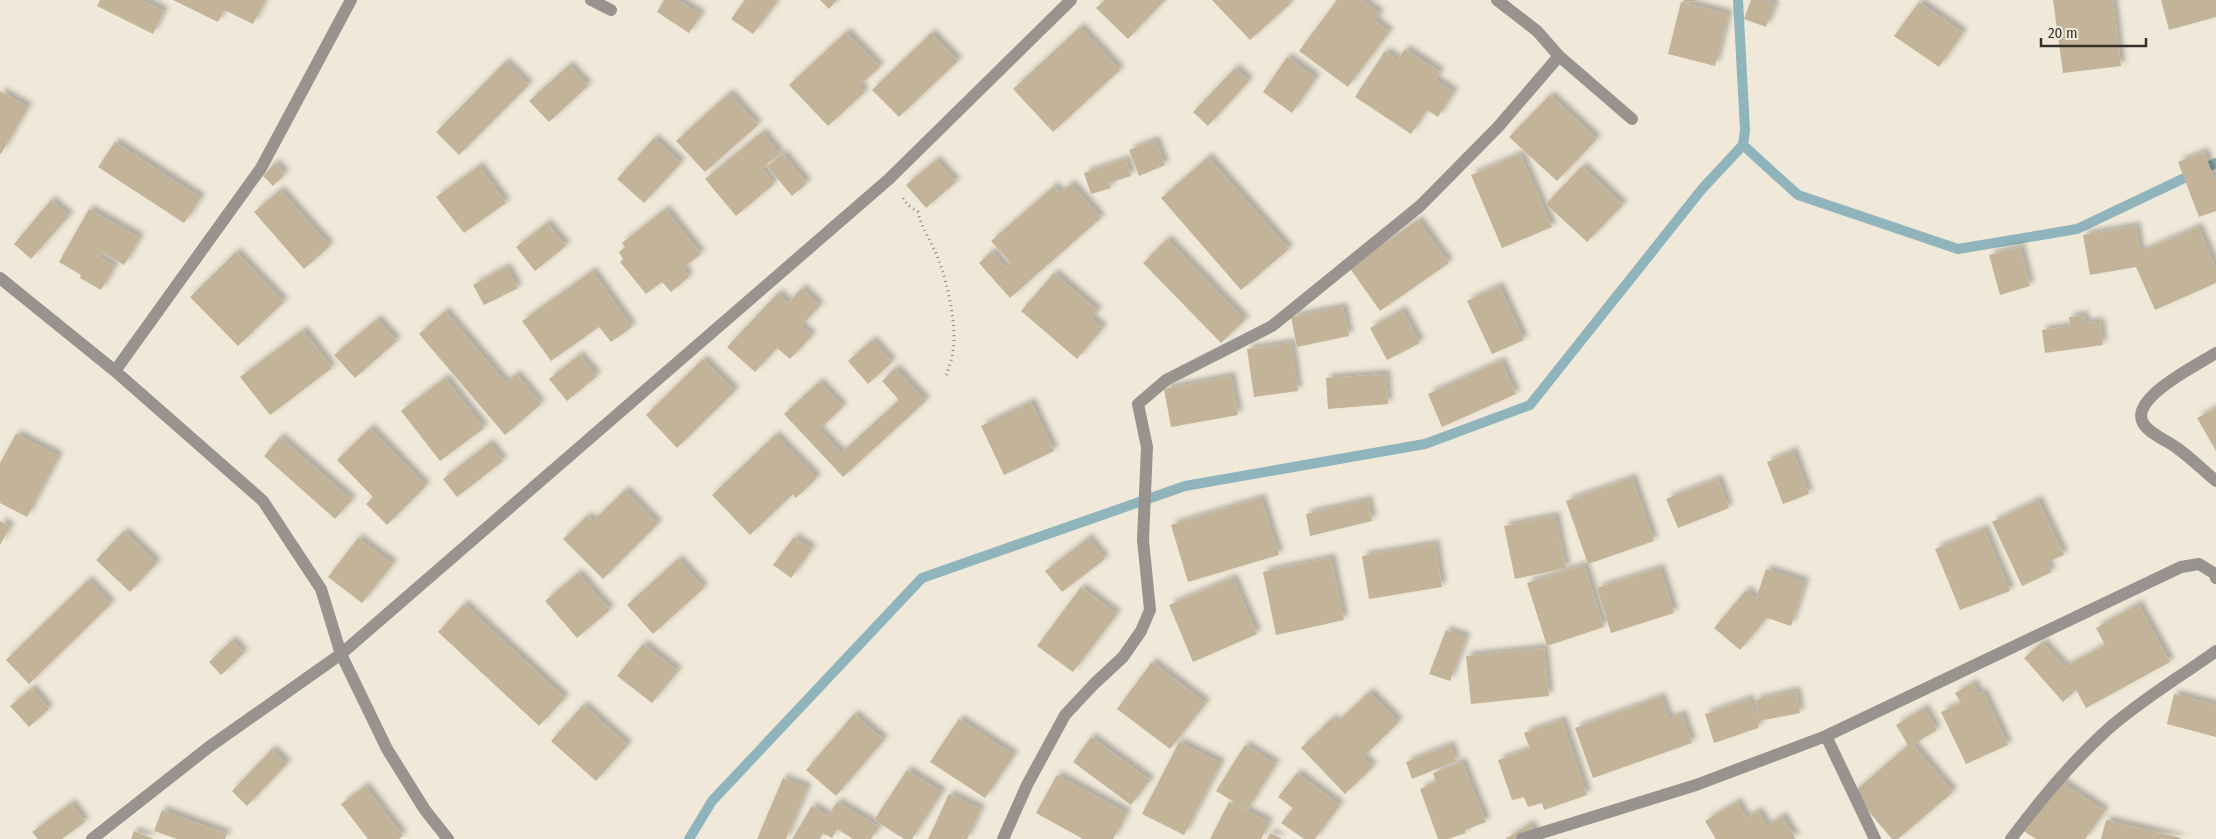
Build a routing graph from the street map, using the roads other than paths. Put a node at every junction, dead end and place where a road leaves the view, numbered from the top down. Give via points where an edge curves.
1 (351, 0) edge
2 (591, 0) edge
3 (1071, 0) edge
4 (1497, 0) edge
5 (611, 10) dead end
6 (1559, 56) junction
7 (1632, 119) dead end
8 (0, 278) edge
9 (2216, 353) edge
10 (115, 371) junction
11 (2216, 481) edge
12 (2216, 578) edge
13 (2216, 651) edge
14 (341, 654) junction
15 (1826, 736) junction
16 (92, 839) edge
17 (448, 839) edge
18 (1003, 839) edge
19 (1522, 839) edge
20 (1875, 839) edge
21 (2011, 839) edge

1 - 10 street via 260,168
2 - 5 street
3 - 14 street via 889,179
4 - 6 street via 1537,31
6 - 7 street
6 - 18 street via 1498,127 1420,206 1272,326 1166,380 1138,404 1147,448 1143,540 1150,610 1124,657 1065,715 1027,785
8 - 10 street
9 - 11 street via 2153,393 2142,410 2142,421
10 - 14 street via 263,500 321,589
12 - 15 street via 2199,564 2181,567
13 - 21 street via 2108,730 2068,770
14 - 16 street via 209,747
14 - 17 street via 387,749 425,810
15 - 19 street via 1696,785
15 - 20 street

